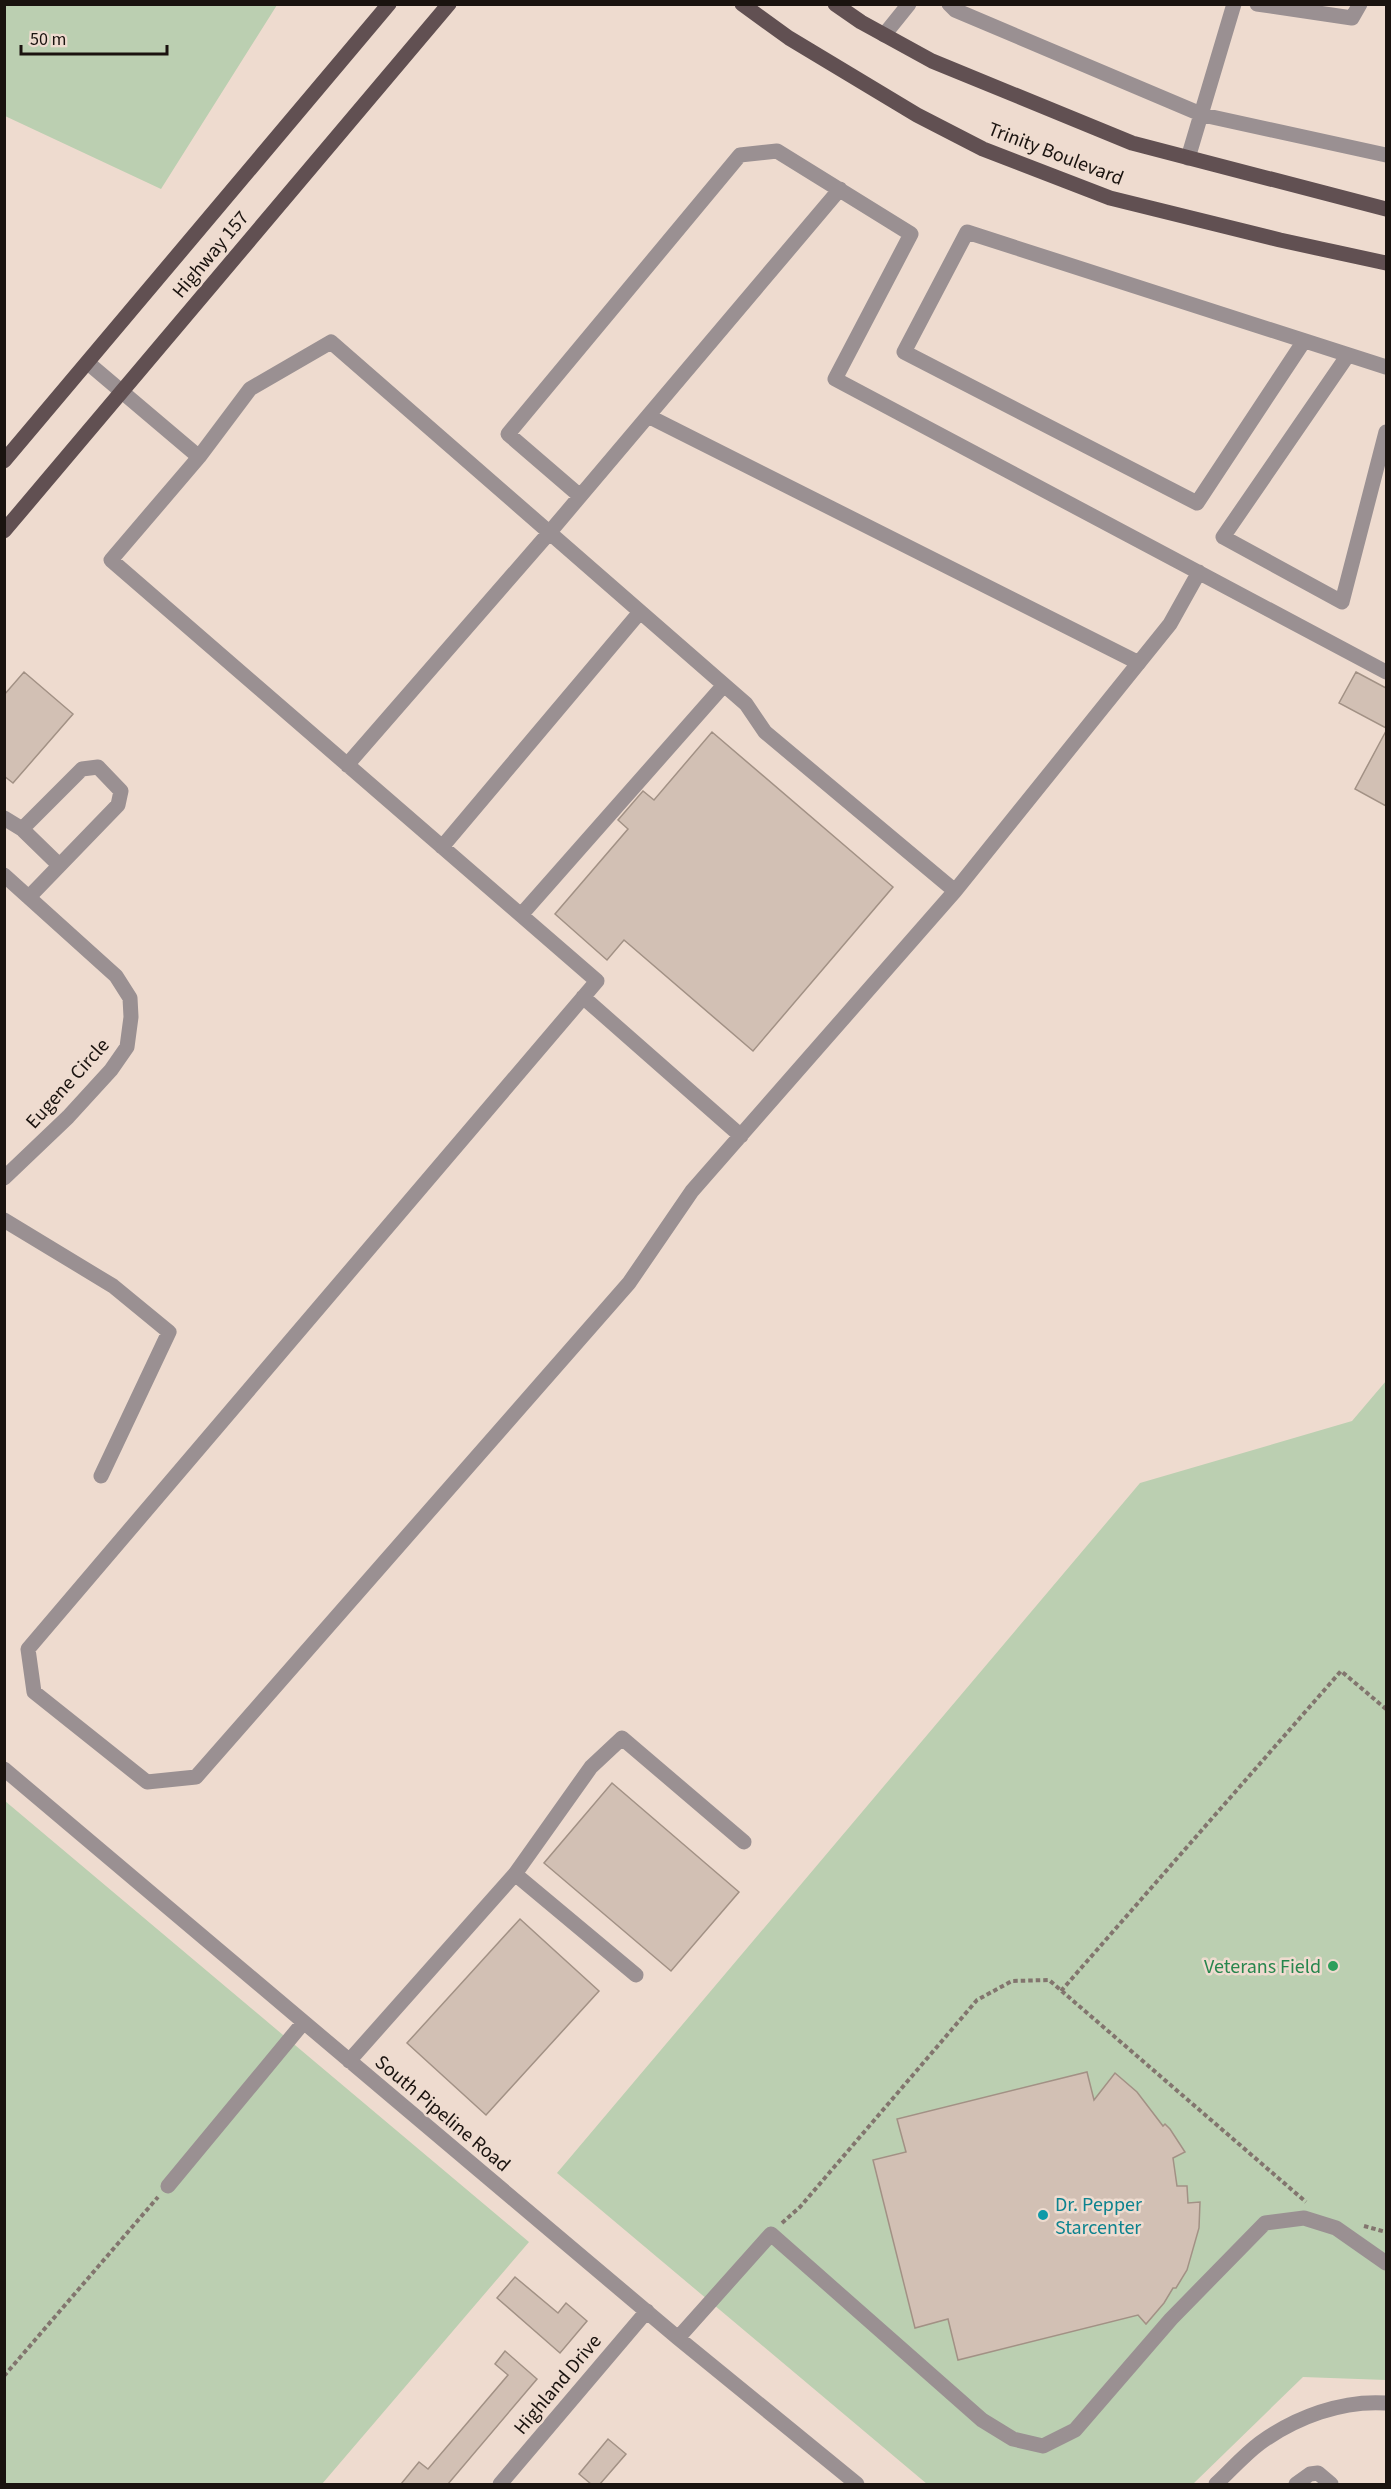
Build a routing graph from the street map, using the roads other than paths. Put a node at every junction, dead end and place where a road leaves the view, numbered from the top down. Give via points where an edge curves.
1 (389, 4) edge
2 (449, 4) edge
3 (742, 4) edge
4 (835, 4) edge
5 (909, 4) edge
6 (949, 4) edge
7 (1234, 4) edge
8 (1257, 4) edge
9 (1360, 4) edge
10 (884, 35) junction
11 (1203, 116) junction
12 (1386, 155) edge
13 (1188, 158) junction
14 (840, 189) junction
15 (1386, 209) edge
16 (1386, 263) edge
17 (1304, 341) junction
18 (1348, 355) junction
19 (88, 363) junction
20 (1386, 367) edge
21 (120, 392) junction
22 (648, 416) junction
23 (1386, 432) edge
24 (199, 457) junction
25 (4, 461) edge
26 (580, 496) junction
27 (4, 531) edge
28 (549, 533) junction
29 (1199, 572) junction
30 (640, 612) junction
31 (1138, 663) junction
32 (1386, 672) edge
33 (723, 685) junction
34 (347, 765) junction
35 (4, 818) edge
36 (22, 829) junction
37 (442, 847) junction
38 (59, 865) junction
39 (4, 875) edge
40 (955, 891) junction
41 (29, 897) junction
42 (521, 915) junction
43 (583, 997) junction
44 (741, 1136) junction
45 (4, 1178) edge
46 (4, 1220) edge
47 (101, 1476) dead end
48 (4, 1769) edge
49 (744, 1842) dead end
50 (515, 1874) junction
51 (636, 1974) dead end
52 (303, 2023) junction
53 (349, 2061) junction
54 (168, 2186) road end
55 (1386, 2263) edge
56 (647, 2311) junction
57 (678, 2338) junction
58 (1386, 2403) edge
59 (1224, 2482) edge
60 (500, 2484) edge
61 (857, 2484) edge
62 (1296, 2484) edge
63 (1331, 2484) edge

1 - 19 main road, Highway 157
2 - 21 main road, Highway 157
3 - 16 main road, Trinity Boulevard via 789,38 917,115 983,149 1110,198
4 - 10 main road, Trinity Boulevard
5 - 10 street
6 - 11 street via 955,10
7 - 11 street
8 - 9 street via 1352,18
10 - 13 main road, Trinity Boulevard via 1003,92 1132,143
11 - 12 street
11 - 13 street
13 - 15 main road, Trinity Boulevard
14 - 22 street
14 - 26 street via 777,151 740,155 508,434
14 - 29 street via 910,234 835,379
17 - 17 street via 967,232 904,352 1197,503
17 - 18 street
18 - 20 street
18 - 23 street via 1223,537 1342,602
19 - 21 street
19 - 25 main road, Highway 157
21 - 24 street
21 - 27 main road, Highway 157
22 - 26 street
22 - 31 street
24 - 28 street via 250,389 331,342
24 - 34 street via 111,560
26 - 28 street
28 - 30 street
28 - 34 street
29 - 31 street via 1170,624
29 - 32 street
30 - 33 street
30 - 37 street
31 - 40 street
33 - 40 street via 746,704 765,732
33 - 42 street
34 - 37 street
35 - 36 street
36 - 38 street
36 - 38 street via 82,769 98,767 121,791 118,805
37 - 42 street
38 - 41 street
39 - 41 street, Eugene Circle
40 - 44 street
41 - 45 street, Eugene Circle via 116,976 130,998 131,1017 127,1047 111,1070 69,1117
42 - 43 street via 597,981
43 - 44 street
43 - 44 street via 28,1649 34,1692 147,1782 196,1777 629,1282 692,1191
46 - 47 street via 113,1286 169,1332
48 - 52 street, South Pipeline Road
49 - 50 street via 622,1738 591,1767
50 - 51 street
50 - 53 street
52 - 53 street, South Pipeline Road
52 - 54 street
53 - 56 street, South Pipeline Road
55 - 57 street via 1336,2228 1304,2218 1264,2223 1171,2319 1075,2430 1043,2446 1013,2439 982,2420 771,2234
56 - 57 street, South Pipeline Road
56 - 60 street, Highland Drive
57 - 61 street, South Pipeline Road
58 - 59 street via 1353,2405 1287,2425 1258,2444
62 - 63 street via 1318,2472

